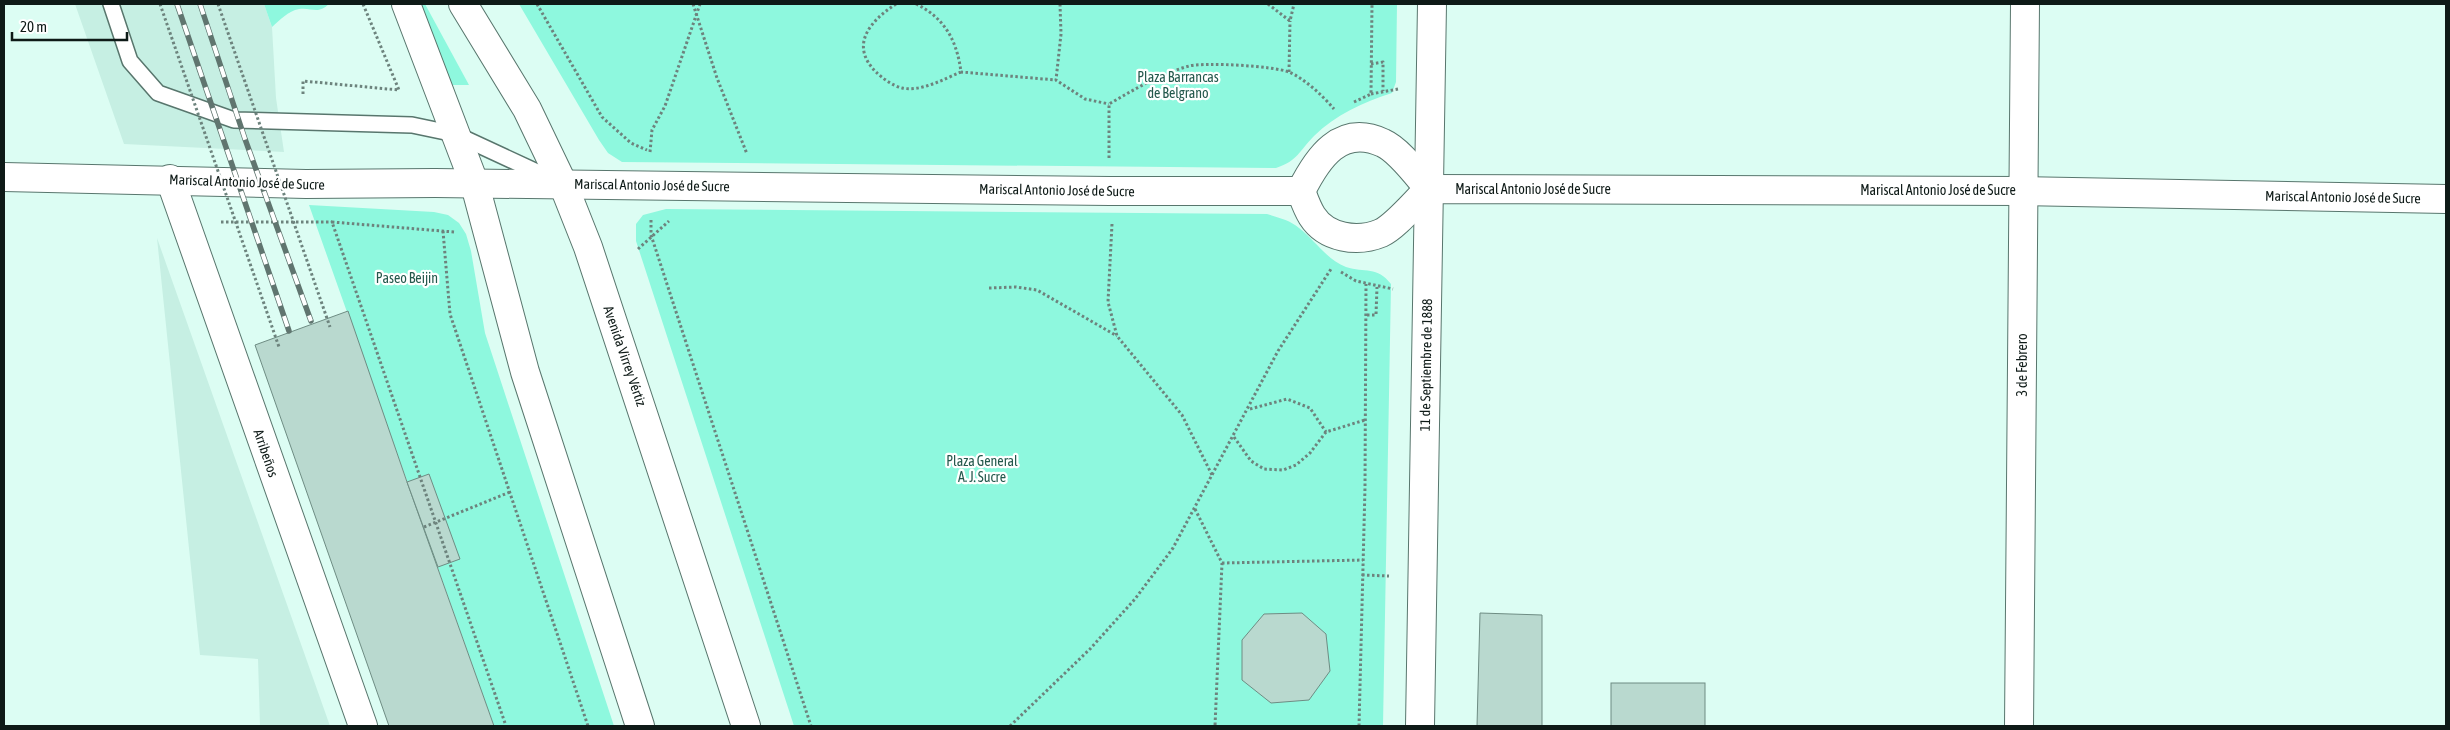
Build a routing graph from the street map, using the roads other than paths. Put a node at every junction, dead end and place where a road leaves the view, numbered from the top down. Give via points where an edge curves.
1 (110, 4) edge
2 (406, 4) edge
3 (463, 4) edge
4 (1432, 4) edge
5 (2025, 4) edge
6 (455, 134) junction
7 (4, 177) edge
8 (170, 179) junction
9 (563, 184) junction
10 (475, 185) junction
11 (1429, 189) junction
12 (1301, 191) junction
13 (2023, 191) junction
14 (2446, 198) edge
15 (363, 726) edge
16 (640, 726) edge
17 (746, 726) edge
18 (1420, 726) edge
19 (2019, 726) edge

1 - 6 lane via 130,61 158,92 234,120 412,125
2 - 6 street
3 - 9 street, Avenida Virrey Vértiz via 527,109
4 - 11 street, 11 de Septiembre de 1888
5 - 13 street, 3 de Febrero
6 - 9 lane
6 - 10 street
7 - 8 street, Mariscal Antonio José de Sucre
8 - 10 street, Mariscal Antonio José de Sucre
8 - 15 street, Arribeños
9 - 10 street, Mariscal Antonio José de Sucre
9 - 12 street, Mariscal Antonio José de Sucre via 1110,192
9 - 17 street, Avenida Virrey Vértiz via 588,247
10 - 16 street via 525,372
11 - 12 street via 1382,233 1362,239 1326,231 1312,216
11 - 12 street via 1383,143 1361,138 1343,140 1328,149 1313,165
11 - 13 street, Mariscal Antonio José de Sucre
11 - 18 street, 11 de Septiembre de 1888
13 - 14 street, Mariscal Antonio José de Sucre
13 - 19 street, 3 de Febrero

